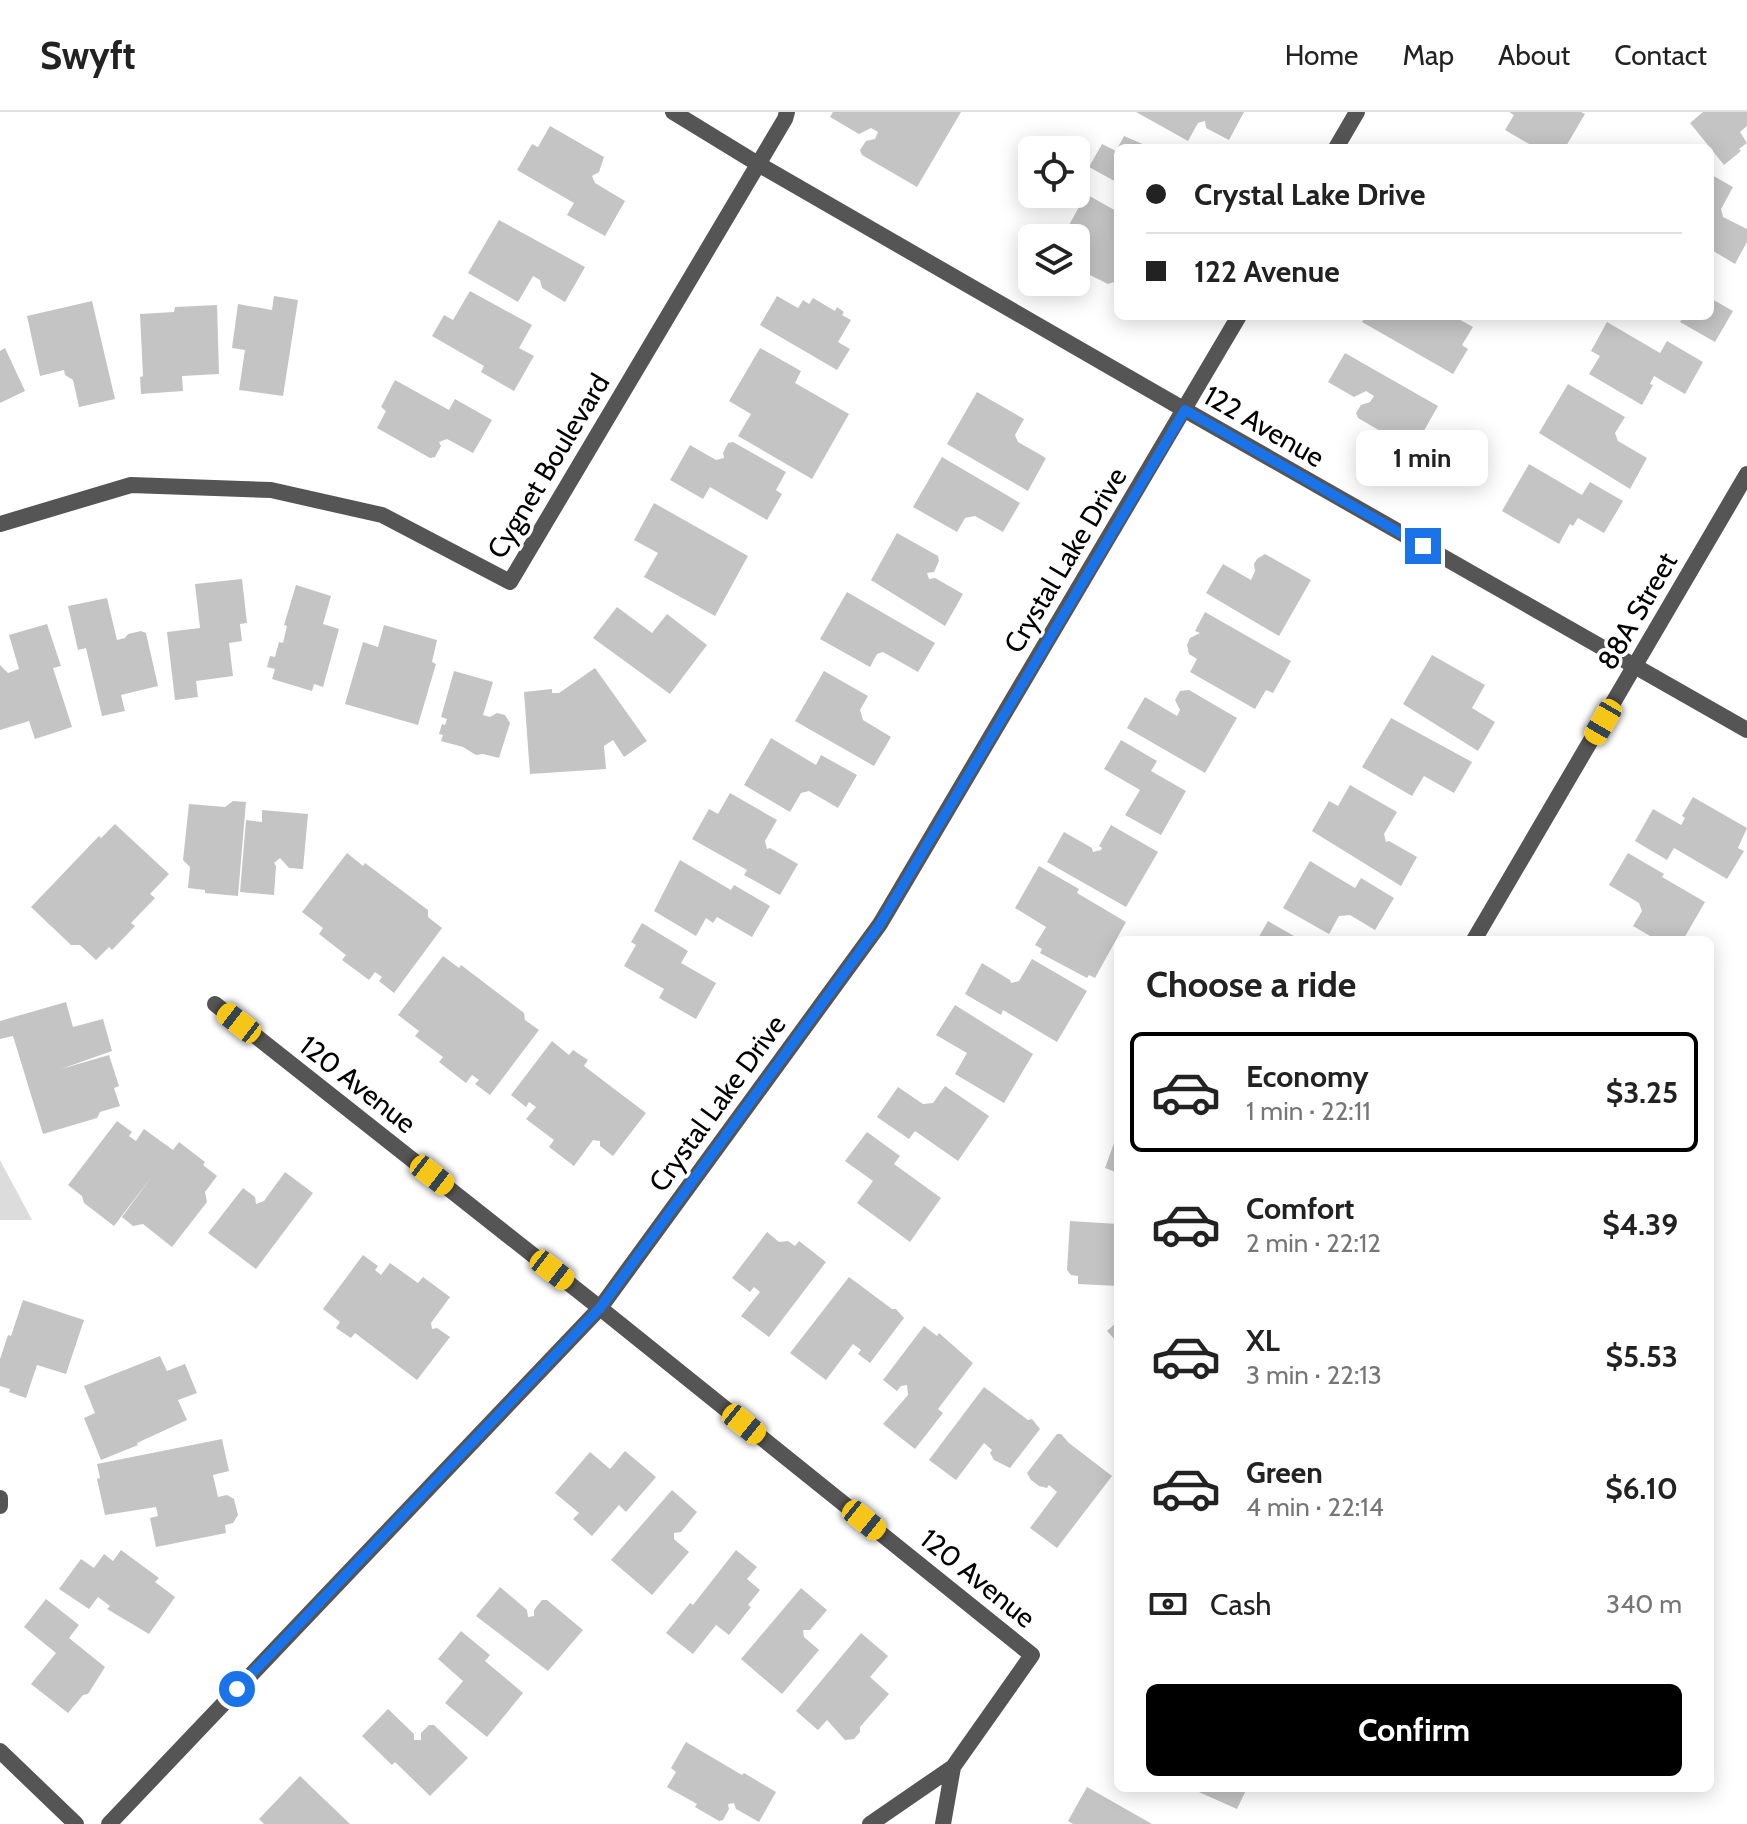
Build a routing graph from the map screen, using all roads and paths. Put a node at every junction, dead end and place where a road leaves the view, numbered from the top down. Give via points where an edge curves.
1 (673, 112) edge
2 (787, 112) edge
3 (1357, 112) edge
4 (700, 119) edge
5 (1338, 144) edge
6 (758, 164) junction
7 (1237, 320) edge
8 (1185, 410) junction
9 (1747, 474) edge
10 (0, 524) edge
11 (1635, 667) junction
12 (1747, 730) edge
13 (1476, 936) edge
14 (215, 1004) dead end
15 (600, 1308) junction
16 (0, 1498) edge
17 (0, 1506) edge
18 (0, 1751) edge
19 (953, 1767) junction
20 (76, 1824) edge
21 (109, 1824) edge
22 (870, 1824) edge
23 (943, 1824) edge

1 - 4 street, 122 Avenue
2 - 6 street
3 - 5 street
4 - 6 street, 122 Avenue
6 - 8 street, 122 Avenue
6 - 10 street, Cygnet Boulevard via 510,582 382,515 271,490 131,485
7 - 8 street, Crystal Lake Drive
8 - 11 street, 122 Avenue
8 - 15 street, Crystal Lake Drive via 880,924
9 - 11 street, 88A Street
11 - 12 street, 122 Avenue
11 - 13 street, 88A Street
14 - 15 street, 120 Avenue
15 - 19 street, 120 Avenue via 1032,1655
15 - 21 street, Crystal Lake Drive
16 - 17 street
18 - 20 street
19 - 22 street
19 - 23 street

